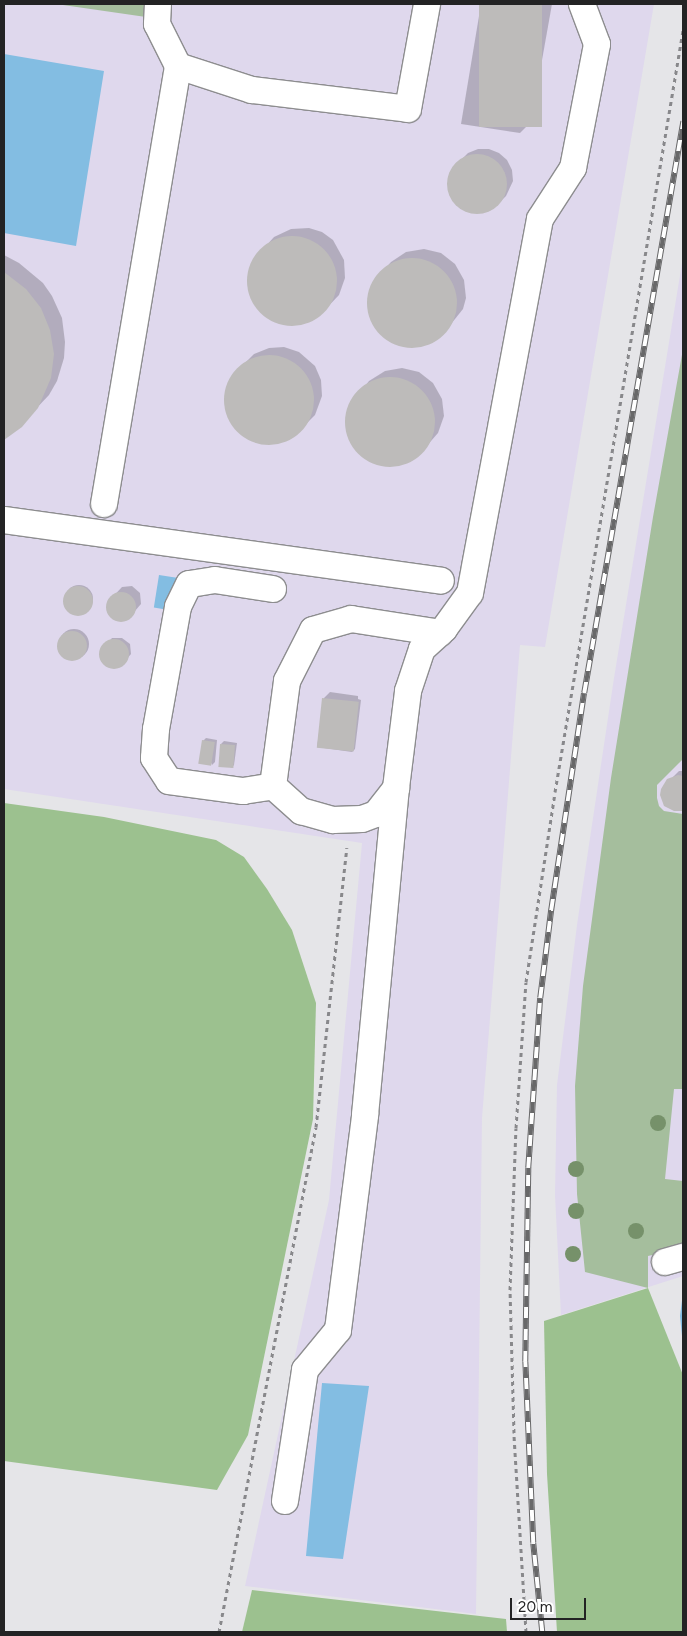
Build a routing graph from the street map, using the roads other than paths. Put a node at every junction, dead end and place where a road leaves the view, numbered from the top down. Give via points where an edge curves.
1 (158, 4) edge
2 (426, 4) edge
3 (582, 4) edge
4 (178, 66) junction
5 (104, 504) dead end
6 (4, 520) edge
7 (442, 581) dead end
8 (273, 589) dead end
9 (440, 633) junction
10 (273, 786) junction
11 (396, 788) junction
12 (285, 1501) dead end

1 - 4 lane via 157,24
2 - 4 lane via 408,109 252,90
3 - 9 lane via 597,44 573,168 540,219 470,593
4 - 5 lane
6 - 7 lane
8 - 10 lane via 214,580 190,584 178,607 156,729 154,758 169,780 243,791
9 - 10 lane via 351,619 313,630 288,681
9 - 11 lane via 422,649 408,691
10 - 11 lane via 301,811 332,820 362,819 376,814
11 - 12 lane via 365,1115 338,1330 305,1370

